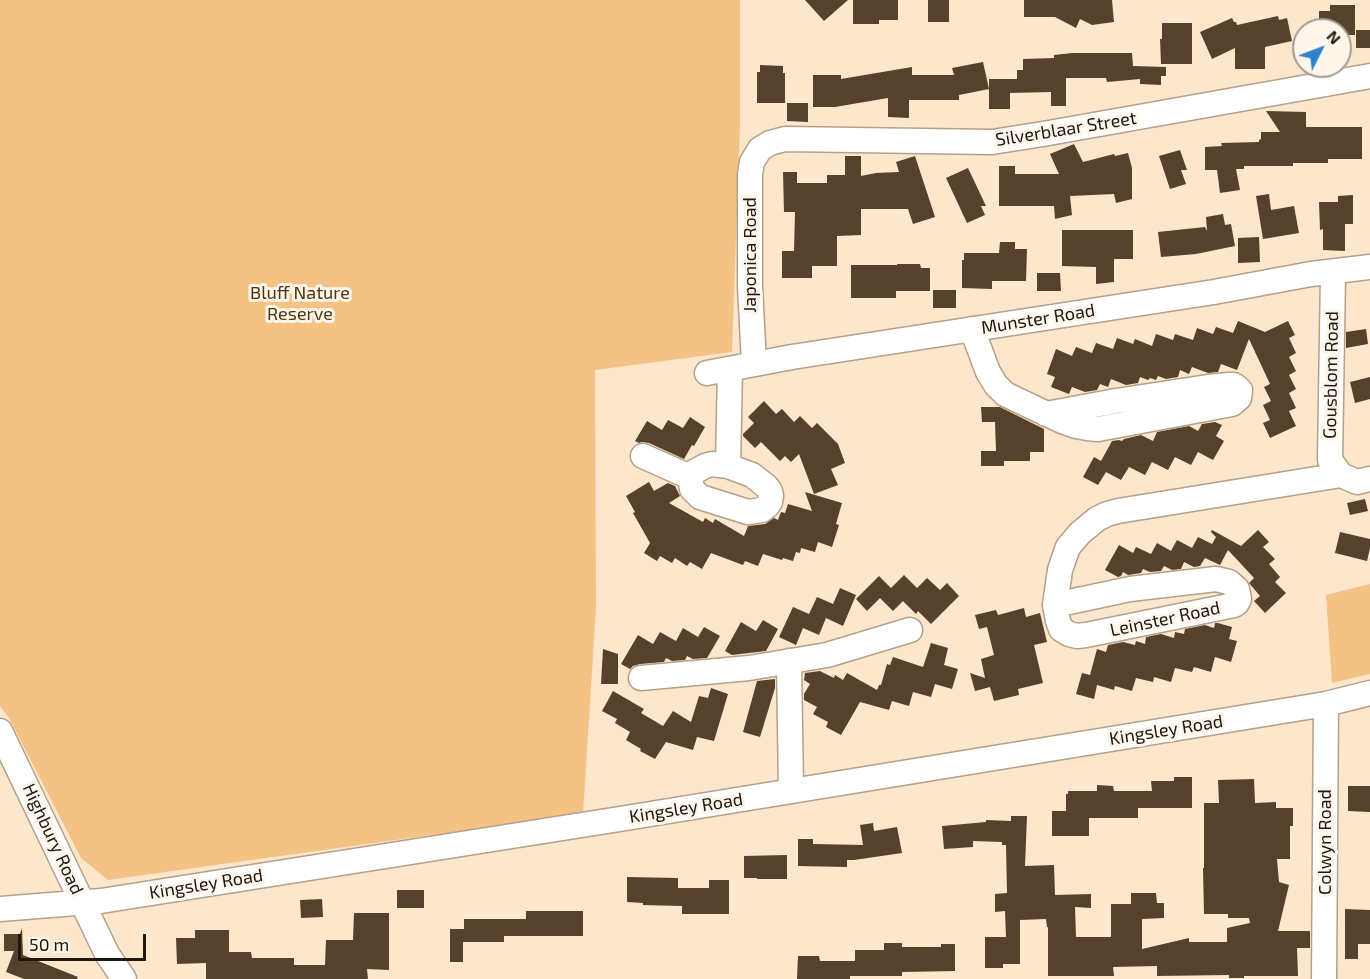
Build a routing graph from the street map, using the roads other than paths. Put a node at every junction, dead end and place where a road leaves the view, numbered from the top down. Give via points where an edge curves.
1 (1370, 76) edge
2 (760, 149) joint
3 (1370, 267) edge
4 (1333, 273) junction
5 (972, 329) junction
6 (754, 364) junction
7 (1046, 414) junction
8 (643, 456) dead end
9 (728, 466) junction
10 (1341, 475) junction
11 (690, 477) junction
12 (1370, 479) edge
13 (1055, 605) junction
14 (910, 630) dead end
15 (789, 661) junction
16 (641, 678) dead end
17 (1370, 693) edge
18 (1326, 704) junction
19 (0, 730) edge
20 (791, 790) junction
21 (82, 902) junction
22 (0, 909) edge
23 (123, 979) edge
24 (1324, 979) edge

1 - 2 street, Silverblaar Street via 992,141 785,139
2 - 6 street, Japonica Road via 750,174
3 - 4 street, Munster Road
4 - 5 street, Munster Road
4 - 10 street, Gousblom Road via 1330,460
5 - 6 street, Munster Road
5 - 7 street via 996,385 1005,394
6 - 9 street, Munster Road via 718,371
7 - 7 street via 1076,426 1098,429 1232,404 1239,398 1240,390 1234,385 1221,386
8 - 11 street
9 - 11 street via 705,466
9 - 11 street via 752,476 770,491 770,502 762,510 748,512 700,497 692,489
10 - 12 street, Leinster Road via 1357,482
10 - 13 street, Leinster Road via 1107,514 1080,532 1068,547
13 - 13 street, Leinster Road via 1130,589 1216,579 1234,585 1239,595 1234,605 1077,636 1061,629
14 - 15 street via 827,655
15 - 16 street
15 - 20 street
17 - 18 street, Kingsley Road
18 - 20 street, Kingsley Road
18 - 24 street, Colwyn Road
19 - 21 street, Highbury Road
20 - 21 street, Kingsley Road
21 - 22 street, Kingsley Road
21 - 23 street, Highbury Road

